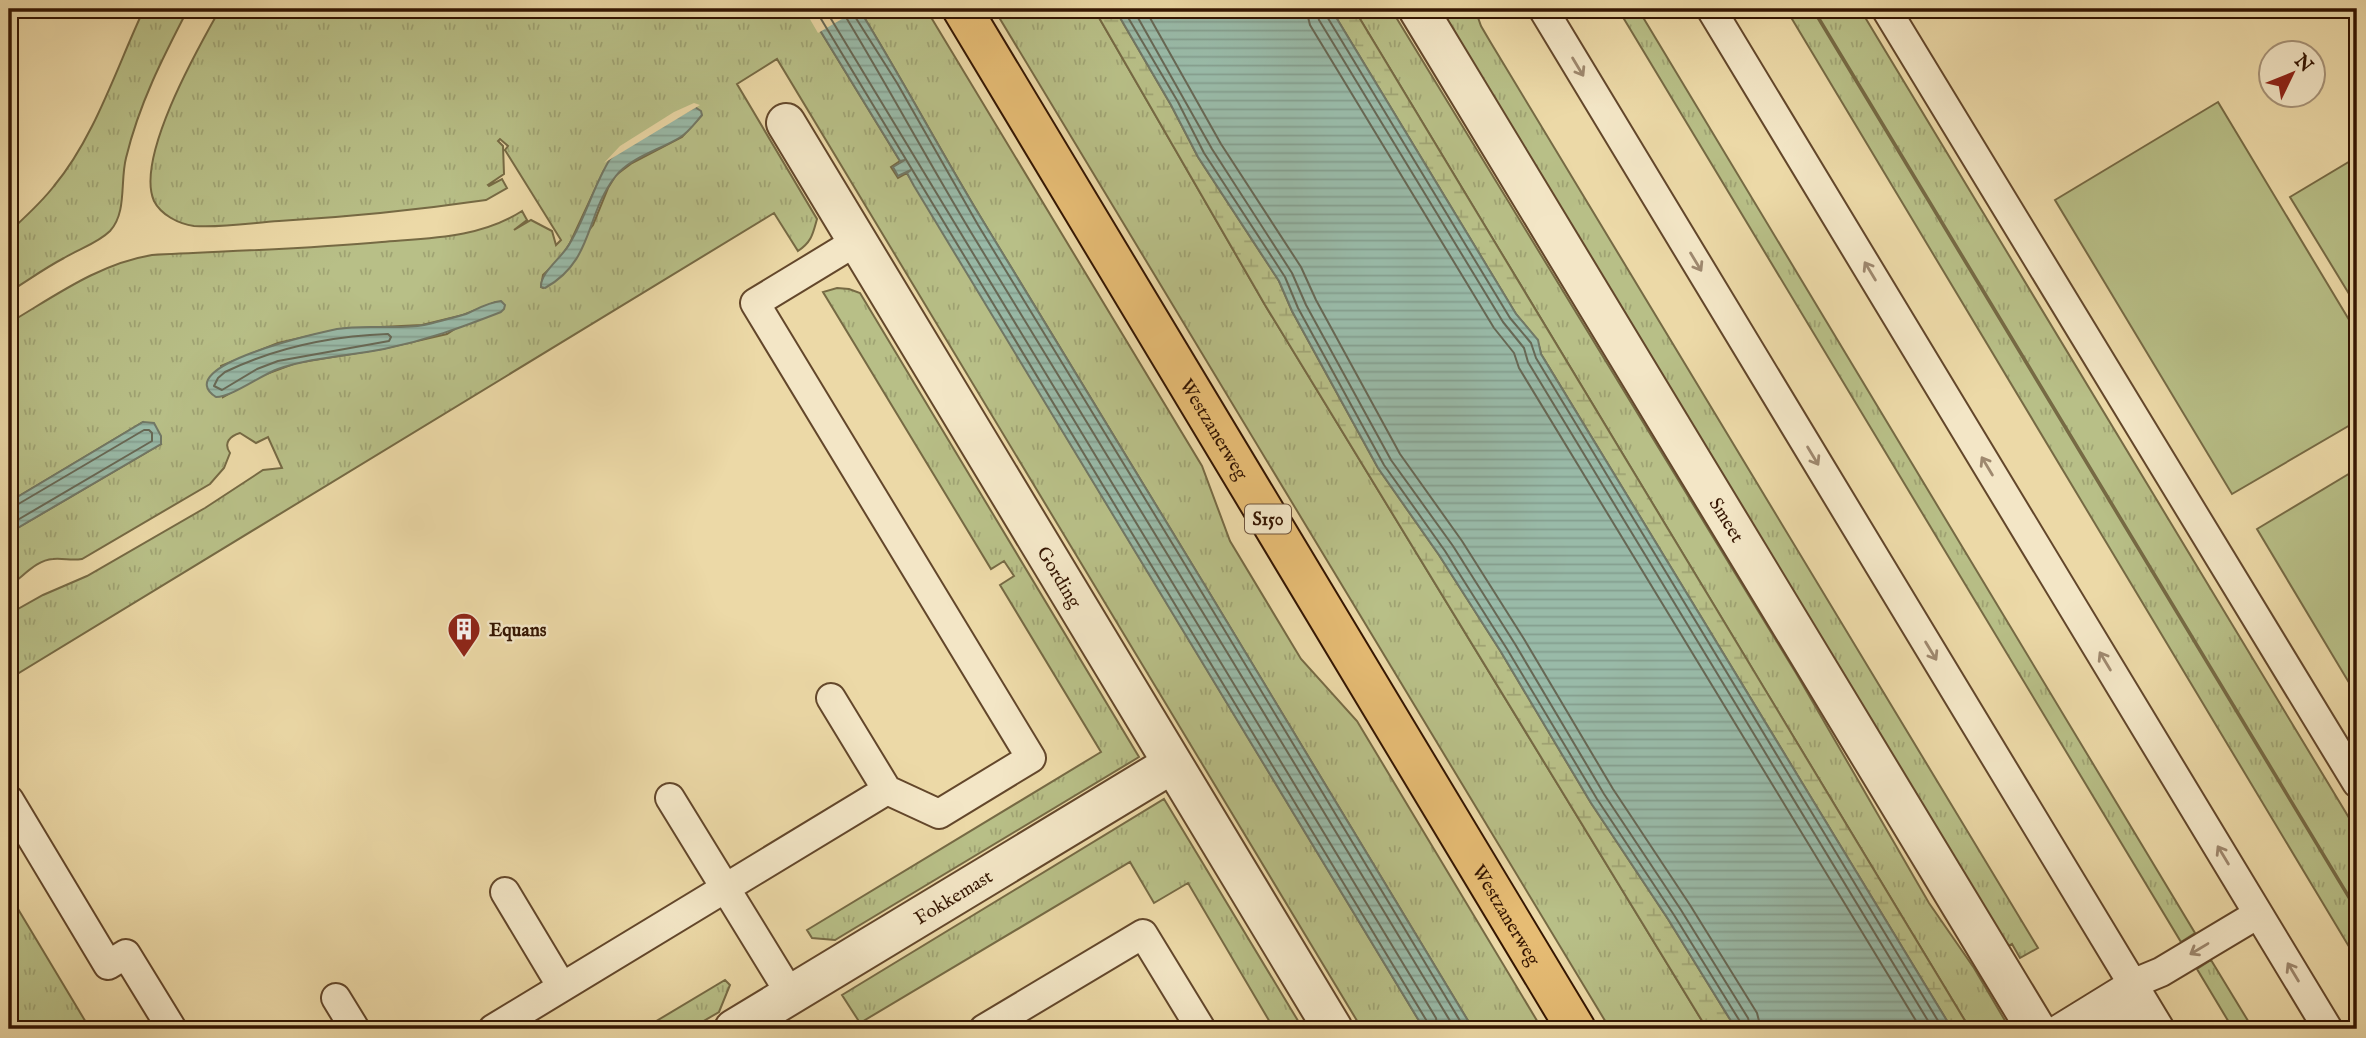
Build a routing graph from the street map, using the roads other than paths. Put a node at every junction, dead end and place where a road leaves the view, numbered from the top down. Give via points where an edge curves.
1 (962, 9) edge
2 (1418, 9) edge
3 (1543, 9) edge
4 (1711, 9) edge
5 (1886, 9) edge
6 (786, 123) dead end
7 (857, 241) junction
8 (831, 698) dead end
9 (1172, 764) junction
10 (2357, 783) edge
11 (887, 790) junction
12 (670, 798) dead end
13 (9, 800) edge
14 (725, 888) junction
15 (505, 892) dead end
16 (2258, 914) junction
17 (562, 987) junction
18 (336, 998) dead end
19 (2146, 1006) edge
20 (765, 1016) edge
21 (172, 1029) edge
22 (355, 1029) edge
23 (493, 1029) edge
24 (984, 1029) edge
25 (1201, 1029) edge
26 (1333, 1029) edge
27 (1576, 1029) edge
28 (2036, 1029) edge
29 (2059, 1029) edge
30 (2107, 1029) edge
31 (2328, 1029) edge

1 - 27 main road, Westzanerweg / S150
2 - 28 street, Smeet
3 -> 19 lane
16 -> 4 lane
5 - 10 lane
6 - 7 street, Gording
7 - 9 street, Gording
7 - 11 lane via 755,303 1031,758 939,814
8 - 11 lane
9 - 20 street, Fokkemast
9 - 26 street, Gording
11 - 14 lane
12 - 14 lane
13 - 21 lane via 108,965 126,954
14 - 17 lane
14 - 20 lane
15 - 17 lane
16 -> 19 lane via 2161,972
31 -> 16 lane
17 - 23 lane
18 - 22 lane
19 - 29 lane
19 - 30 lane
24 - 25 lane via 1143,934

